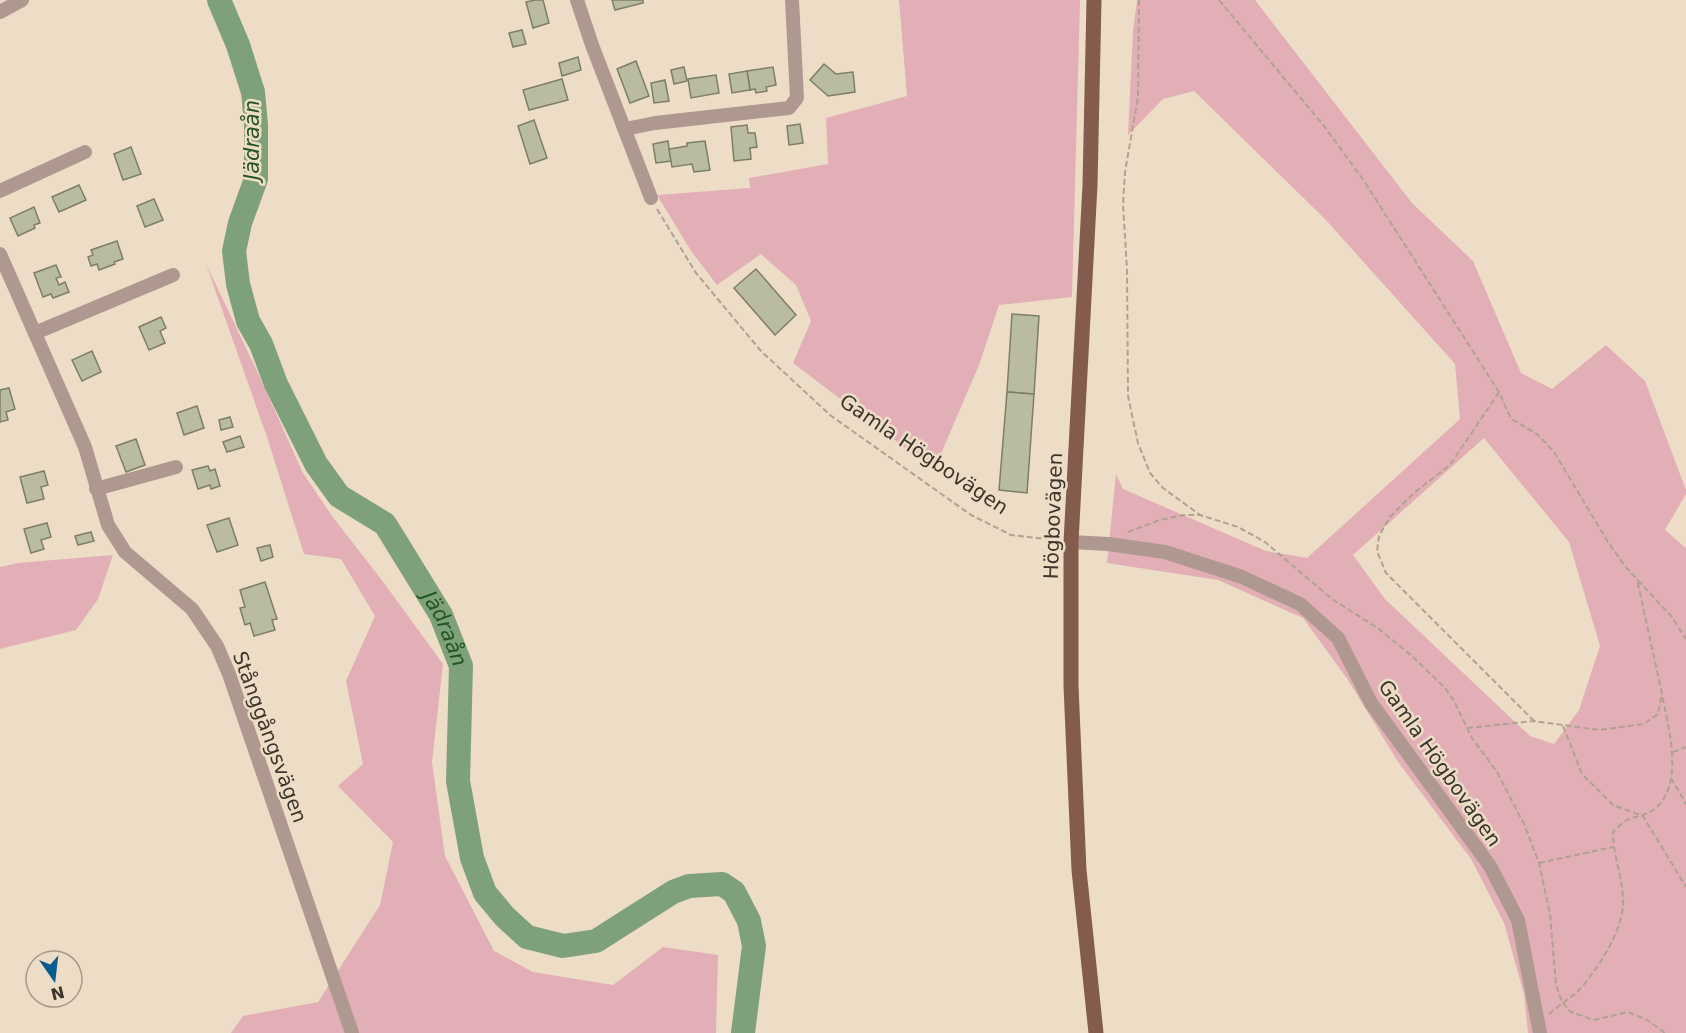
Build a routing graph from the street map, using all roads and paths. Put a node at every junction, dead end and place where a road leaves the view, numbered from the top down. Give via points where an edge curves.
1 (22, 0) edge
2 (577, 0) edge
3 (792, 0) edge
4 (1094, 0) edge
5 (1139, 0) edge
6 (1219, 0) edge
7 (0, 12) edge
8 (625, 129) junction
9 (85, 152) dead end
10 (0, 191) edge
11 (651, 198) joint
12 (0, 254) edge
13 (172, 275) dead end
14 (35, 333) junction
15 (1499, 392) junction
16 (176, 466) dead end
17 (96, 489) junction
18 (1200, 515) junction
19 (1071, 542) junction
20 (1108, 544) junction
21 (1637, 579) junction
22 (1686, 639) edge
23 (1662, 694) junction
24 (1534, 721) junction
25 (1563, 725) junction
26 (1467, 728) junction
27 (1686, 747) edge
28 (1673, 752) junction
29 (1671, 778) junction
30 (1686, 804) edge
31 (1643, 816) junction
32 (1613, 848) junction
33 (1539, 863) junction
34 (1686, 886) edge
35 (1562, 1002) junction
36 (352, 1033) edge
37 (1096, 1033) edge
38 (1540, 1033) edge
39 (1665, 1033) edge

1 - 7 street
2 - 8 street
3 - 8 street via 797,98 789,108
4 - 19 main road, Högbovägen via 1090,185
5 - 18 path via 1138,97 1123,204 1128,396 1138,443 1150,473 1163,488
6 - 15 path via 1324,126 1364,181
8 - 11 street
9 - 10 street
11 - 19 path, Gamla Högbovägen via 696,273 761,351 830,415 989,525 1011,536
12 - 14 street, Stånggångsvägen
13 - 14 street
14 - 17 street, Stånggångsvägen via 85,447
15 - 21 path via 1511,419 1537,434 1554,452 1608,542
15 - 24 path via 1450,465 1390,517 1379,536 1377,551 1386,573
16 - 17 street
17 - 36 street, Stånggångsvägen via 118,542 132,559 192,609 217,646
18 - 20 path via 1160,520
18 - 26 path via 1265,542 1332,599 1379,629 1445,688
19 - 20 street, Gamla Högbovägen
19 - 37 main road, Högbovägen via 1071,686 1079,859
20 - 38 street, Gamla Högbovägen via 1165,552 1242,577 1300,604 1338,638 1371,703 1490,866 1518,920
21 - 22 path
21 - 23 path
23 - 25 path via 1658,714 1644,724 1599,730
23 - 28 path
24 - 25 path
24 - 26 path
25 - 31 path via 1582,774 1613,805
26 - 33 path via 1497,772
27 - 28 path
28 - 29 path
29 - 30 path
29 - 31 path via 1655,809
31 - 32 path via 1626,820 1613,832
31 - 34 path
32 - 33 path
32 - 35 path via 1621,875 1623,907 1616,932 1594,971
33 - 35 path
35 - 39 path via 1571,1012 1594,1020 1628,1012

